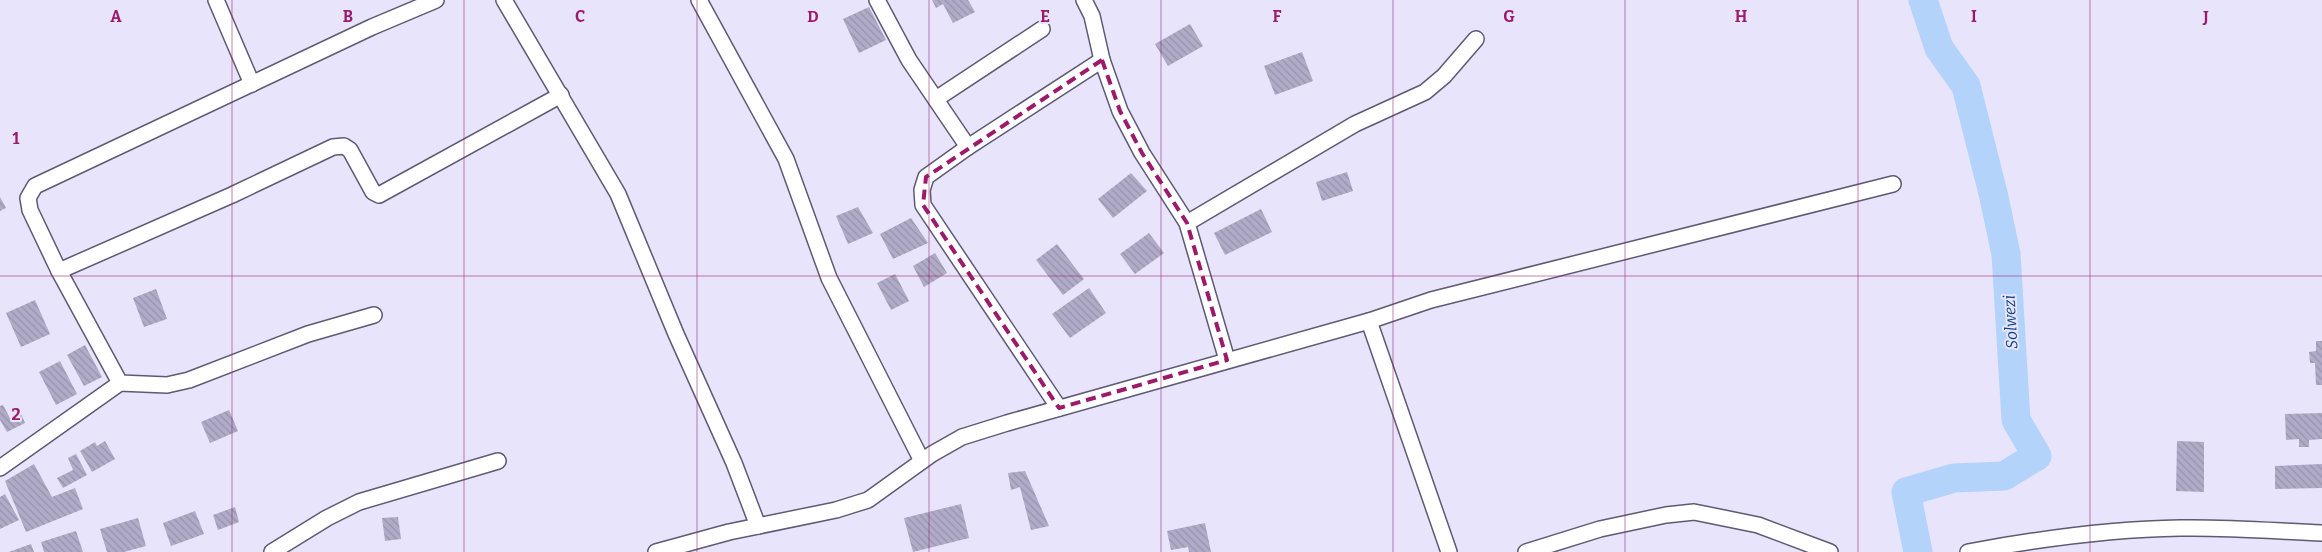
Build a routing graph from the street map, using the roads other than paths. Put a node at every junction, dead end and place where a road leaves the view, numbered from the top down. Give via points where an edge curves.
1 (216, 0) edge
2 (436, 0) edge
3 (504, 0) edge
4 (699, 0) edge
5 (877, 0) edge
6 (1084, 0) edge
7 (1042, 29) dead end
8 (1476, 39) dead end
9 (1102, 60) junction
10 (252, 84) junction
11 (561, 96) junction
12 (936, 99) junction
13 (968, 147) junction
14 (1893, 184) dead end
15 (1187, 223) junction
16 (59, 271) junction
17 (374, 314) dead end
18 (1369, 321) junction
19 (1227, 360) junction
20 (120, 383) junction
21 (1059, 408) junction
22 (498, 461) dead end
23 (922, 461) junction
24 (0, 468) edge
25 (758, 526) junction
26 (2322, 533) edge
27 (672, 550) edge
28 (272, 552) edge
29 (656, 552) edge
30 (1449, 552) edge
31 (1526, 552) edge
32 (1830, 552) edge
33 (1968, 552) edge

1 - 10 street
2 - 10 street
3 - 11 street
4 - 23 street via 786,159 829,278
5 - 12 street via 909,60
6 - 9 street via 1092,16
7 - 12 street
8 - 15 street via 1444,76 1425,92 1355,124
9 - 13 street
9 - 15 street via 1120,111 1142,153
10 - 16 street via 35,186 28,198 30,210
11 - 16 street via 379,195 373,192 350,150 344,146 333,147
11 - 25 street via 618,194
12 - 13 street
13 - 21 street via 926,177 922,190 923,205
14 - 18 street via 1441,297
15 - 19 street
16 - 20 street
17 - 20 street via 308,334 189,380 167,385
18 - 19 street
18 - 30 street
19 - 21 street
20 - 24 street
21 - 23 street via 962,437
22 - 28 street via 359,502
23 - 25 street via 868,500
25 - 27 street
26 - 33 street via 2238,528 2119,531 2034,540
27 - 29 street
31 - 32 street via 1600,529 1694,512 1758,525

